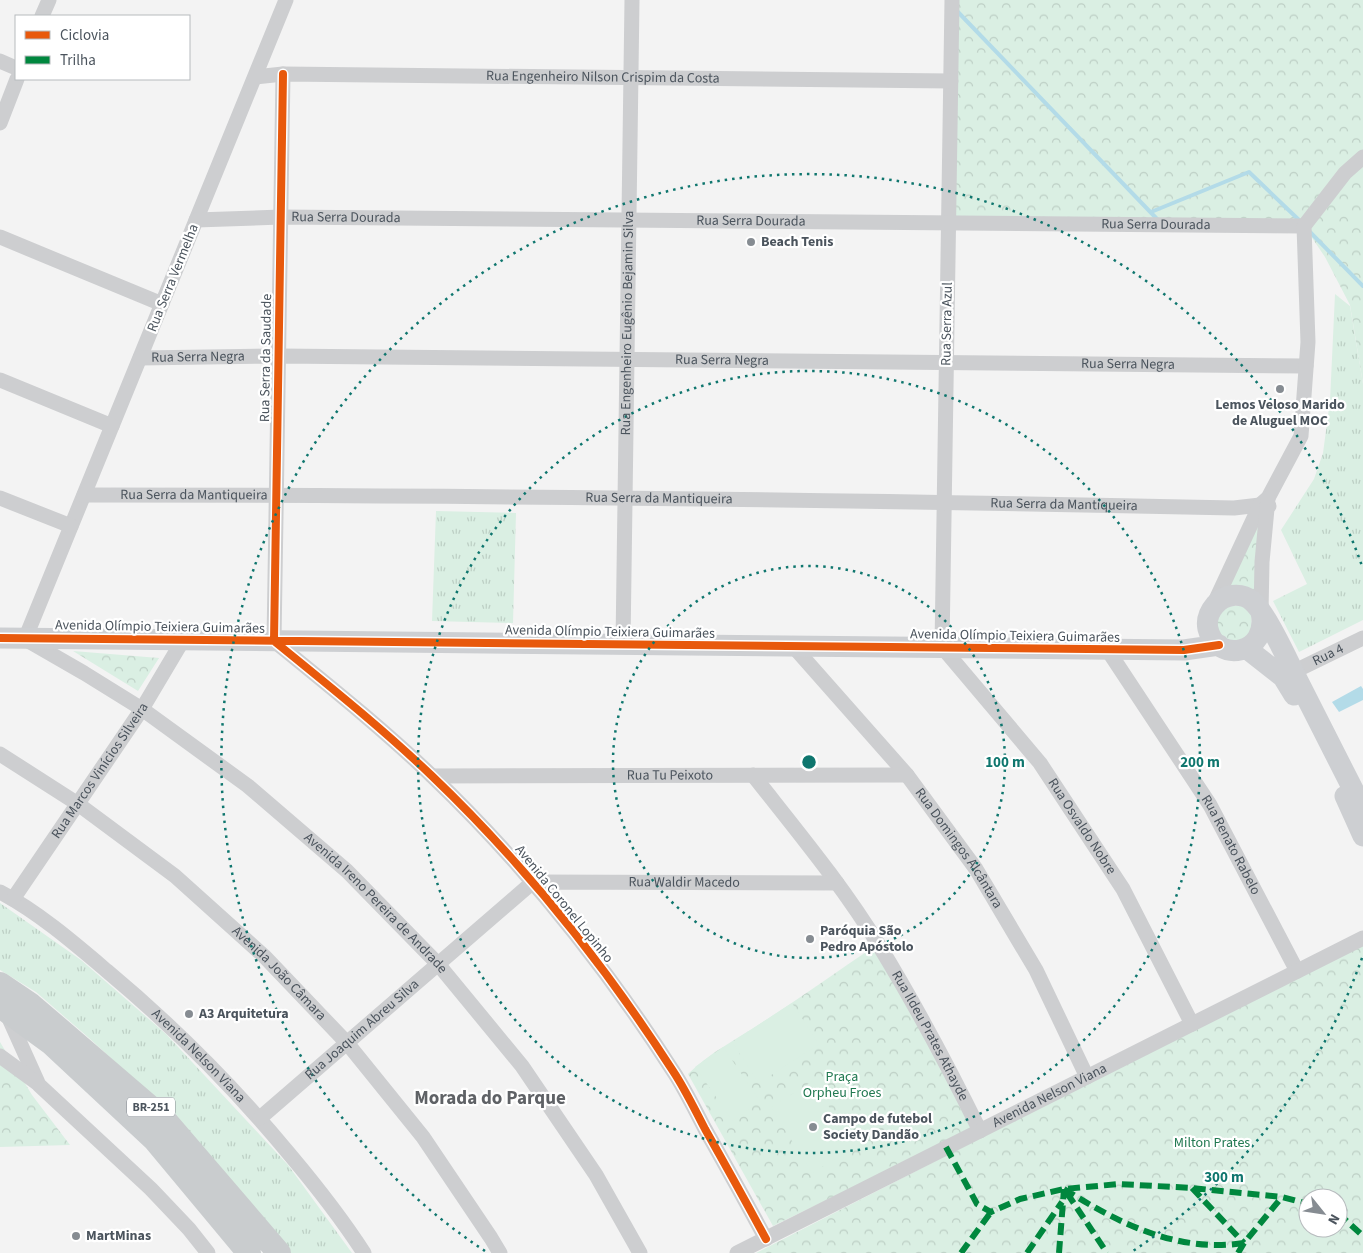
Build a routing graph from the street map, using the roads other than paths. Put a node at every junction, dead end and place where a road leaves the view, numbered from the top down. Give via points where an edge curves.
1 (49, 0) edge
2 (286, 0) edge
3 (632, 0) edge
4 (952, 0) edge
5 (42, 15) edge
6 (0, 61) edge
7 (15, 68) edge
8 (283, 74) junction
9 (255, 77) junction
10 (631, 78) junction
11 (17, 80) edge
12 (951, 81) junction
13 (0, 123) edge
14 (1363, 157) edge
15 (281, 217) junction
16 (196, 220) junction
17 (629, 220) junction
18 (948, 224) junction
19 (1304, 226) junction
20 (0, 237) edge
21 (162, 304) junction
22 (279, 356) junction
23 (140, 358) junction
24 (627, 360) junction
25 (946, 363) junction
26 (1306, 366) junction
27 (0, 380) edge
28 (112, 426) junction
29 (84, 495) junction
30 (277, 495) junction
31 (0, 498) edge
32 (625, 499) junction
33 (944, 502) junction
34 (1264, 508) junction
35 (71, 526) junction
36 (1212, 608) junction
37 (1261, 612) junction
38 (0, 638) edge
39 (1363, 638) edge
40 (25, 639) junction
41 (183, 640) junction
42 (274, 641) junction
43 (623, 644) junction
44 (1219, 645) junction
45 (793, 646) junction
46 (942, 648) junction
47 (1246, 648) junction
48 (1107, 649) junction
49 (1184, 650) junction
50 (1294, 672) junction
51 (142, 709) junction
52 (0, 754) edge
53 (907, 774) junction
54 (754, 775) junction
55 (432, 776) junction
56 (1348, 791) junction
57 (78, 804) junction
58 (1363, 809) edge
59 (1363, 836) edge
60 (533, 882) junction
61 (837, 883) junction
62 (6, 896) edge
63 (1363, 938) edge
64 (438, 964) junction
65 (1297, 971) junction
66 (0, 984) edge
67 (2, 1007) edge
68 (1192, 1024) junction
69 (347, 1043) junction
70 (0, 1056) edge
71 (1087, 1077) junction
72 (39, 1085) junction
73 (260, 1118) junction
74 (980, 1131) junction
75 (766, 1239) junction
76 (208, 1253) edge
77 (248, 1253) edge
78 (279, 1253) edge
79 (364, 1253) edge
80 (500, 1253) edge
81 (640, 1253) edge
82 (737, 1253) edge

1 - 5 street
2 - 9 street, Rua Serra Vermelha
3 - 10 street, Rua Engenheiro Eugênio Bejamin Silva
4 - 12 street, Rua Serra Azul
6 - 7 street
8 - 9 street, Rua Engenheiro Nilson Crispim da Costa
8 - 10 street, Rua Engenheiro Nilson Crispim da Costa
8 - 15 street, Rua Serra da Saudade
9 - 16 street, Rua Serra Vermelha
10 - 12 street, Rua Engenheiro Nilson Crispim da Costa
10 - 17 street, Rua Engenheiro Eugênio Bejamin Silva
11 - 13 street
12 - 18 street, Rua Serra Azul
14 - 19 street via 1345,173
15 - 16 street, Rua Serra Dourada
15 - 17 street, Rua Serra Dourada
15 - 22 street, Rua Serra da Saudade
16 - 21 street, Rua Serra Vermelha
17 - 18 street, Rua Serra Dourada
17 - 24 street, Rua Engenheiro Eugênio Bejamin Silva
18 - 19 street, Rua Serra Dourada
18 - 25 street, Rua Serra Azul
19 - 26 street
20 - 21 street
21 - 23 street, Rua Serra Vermelha
22 - 23 street, Rua Serra Negra
22 - 24 street, Rua Serra Negra
22 - 30 street, Rua Serra da Saudade
23 - 28 street, Rua Serra Vermelha
24 - 25 street, Rua Serra Negra
24 - 32 street, Rua Engenheiro Eugênio Bejamin Silva
25 - 26 street, Rua Serra Negra
25 - 33 street, Rua Serra Azul
26 - 34 street via 1301,436
27 - 28 street
28 - 29 street, Rua Serra Vermelha
29 - 30 street, Rua Serra da Mantiqueira
29 - 35 street, Rua Serra Vermelha
30 - 32 street, Rua Serra da Mantiqueira
30 - 42 street, Rua Serra da Saudade
31 - 35 street
32 - 33 street, Rua Serra da Mantiqueira
32 - 43 street, Rua Engenheiro Eugênio Bejamin Silva
33 - 34 street, Rua Serra da Mantiqueira
33 - 46 street, Rua Serra Azul
34 - 36 street
34 - 37 street
35 - 40 street, Rua Serra Vermelha
36 - 37 street via 1225,597 1242,596 1257,605
36 - 44 street via 1207,624 1213,640
36 - 49 street
37 - 47 street via 1259,637
37 - 50 street
38 - 40 street, Avenida Olímpio Teixiera Guimarães
39 - 50 street, Rua 4
40 - 41 street, Avenida Olímpio Teixiera Guimarães
40 - 51 street, Avenida Ireno Pereira de Andrade
41 - 42 street, Avenida Olímpio Teixiera Guimarães
41 - 51 street, Rua Marcos Vinícios Silveira
42 - 43 street, Avenida Olímpio Teixiera Guimarães
42 - 55 street, Avenida Coronel Lopinho via 355,706
43 - 45 street, Avenida Olímpio Teixiera Guimarães
44 - 47 street via 1232,651
44 - 49 street, Avenida Olímpio Teixiera Guimarães
45 - 46 street, Avenida Olímpio Teixiera Guimarães
45 - 53 street, Rua Domingos Alcântara
46 - 48 street, Avenida Olímpio Teixiera Guimarães
46 - 68 street, Rua Osvaldo Nobre via 1040,763 1124,889
47 - 56 street via 1283,677
48 - 49 street, Avenida Olímpio Teixiera Guimarães
48 - 65 street, Rua Renato Rabelo via 1210,805
50 - 56 street
51 - 57 street, Rua Marcos Vinícios Silveira
51 - 64 street, Avenida Ireno Pereira de Andrade via 248,786 340,865
52 - 57 street, Avenida João Câmara
53 - 54 street, Rua Tu Peixoto
53 - 71 street, Rua Domingos Alcântara via 976,870 1036,970
54 - 55 street, Rua Tu Peixoto
54 - 61 street, Rua Ildeu Prates Athayde
55 - 60 street, Avenida Coronel Lopinho
56 - 58 street
56 - 59 street
57 - 62 street, Rua Marcos Vinícios Silveira
57 - 69 street, Avenida João Câmara via 175,876 237,931
60 - 61 street, Rua Waldir Macedo
60 - 64 street, Rua Joaquim Abreu Silva
60 - 75 street, Avenida Coronel Lopinho via 630,1007 674,1072
61 - 74 street, Rua Ildeu Prates Athayde via 879,945 934,1039
62 - 73 street, Avenida Nelson Viana via 80,948 143,1001
63 - 65 street, Avenida Nelson Viana
64 - 69 street, Rua Joaquim Abreu Silva
64 - 81 street, Avenida Ireno Pereira de Andrade via 522,1066 596,1175
65 - 68 street, Avenida Nelson Viana
66 - 78 main road, BR-251 via 32,1004 164,1119
67 - 72 street
67 - 77 main road via 51,1043 155,1140
68 - 71 street, Avenida Nelson Viana
69 - 73 street, Rua Joaquim Abreu Silva
69 - 80 street, Avenida João Câmara via 423,1137
70 - 72 street
71 - 74 street, Avenida Nelson Viana
72 - 76 street via 152,1189
73 - 79 street, Avenida Nelson Viana via 313,1182
74 - 75 street, Avenida Nelson Viana
75 - 82 street, Avenida Nelson Viana

